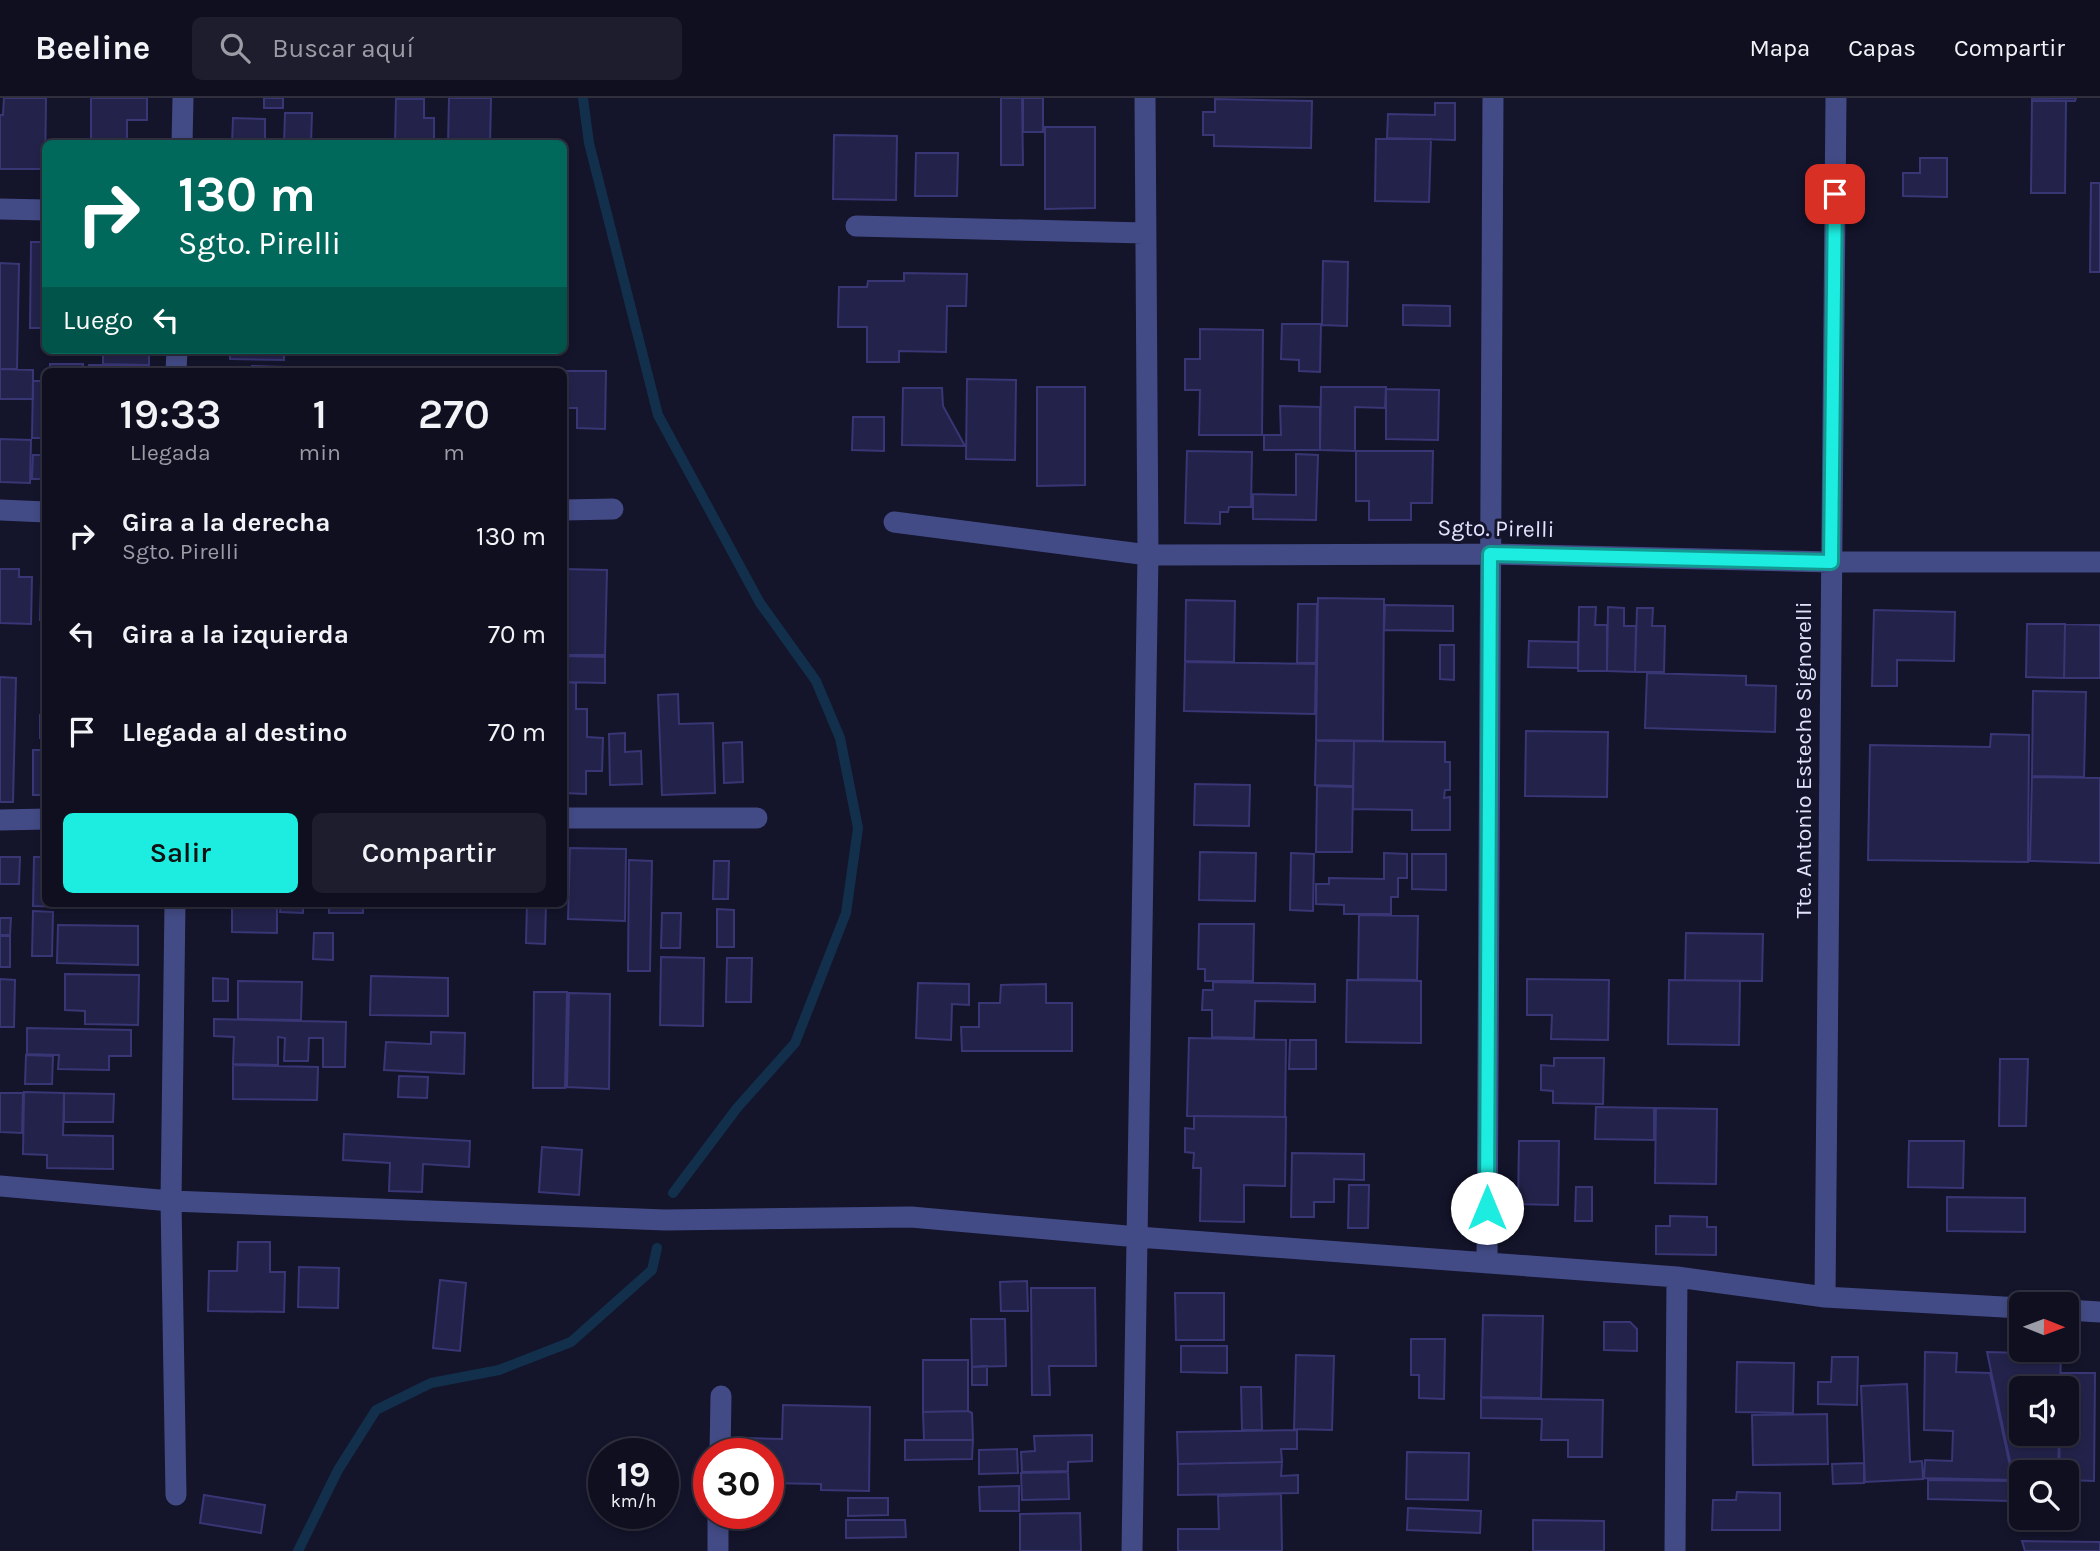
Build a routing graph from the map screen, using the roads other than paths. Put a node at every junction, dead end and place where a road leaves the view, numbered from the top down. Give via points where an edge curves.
1 (183, 98) edge
2 (1146, 98) edge
3 (1493, 98) edge
4 (1836, 98) edge
5 (182, 140) edge
6 (0, 209) edge
7 (42, 210) edge
8 (856, 226) dead end
9 (1146, 233) junction
10 (613, 509) dead end
11 (0, 510) edge
12 (567, 510) edge
13 (42, 512) edge
14 (894, 522) dead end
15 (1490, 554) junction
16 (1148, 555) junction
17 (1831, 562) junction
18 (2100, 562) edge
19 (567, 818) edge
20 (757, 818) dead end
21 (42, 819) edge
22 (0, 820) edge
23 (175, 907) edge
24 (0, 1186) edge
25 (171, 1201) junction
26 (1138, 1237) junction
27 (1487, 1263) junction
28 (1677, 1277) junction
29 (1825, 1297) junction
30 (2009, 1307) edge
31 (2079, 1311) edge
32 (2100, 1312) edge
33 (721, 1396) dead end
34 (720, 1438) edge
35 (176, 1495) dead end
36 (718, 1529) edge
37 (718, 1551) edge
38 (1132, 1551) edge
39 (1675, 1551) edge

1 - 5 street
2 - 9 street
3 - 15 street
4 - 17 street, Tte. Antonio Esteche Signorelli
6 - 7 street
8 - 9 street
9 - 16 street
10 - 12 street
11 - 13 street
14 - 16 street, Sgto. Pirelli
15 - 16 street, Sgto. Pirelli
15 - 17 street, Sgto. Pirelli
15 - 27 street
16 - 26 street
17 - 18 street, Sgto. Pirelli
17 - 29 street, Tte. Antonio Esteche Signorelli
19 - 20 street
21 - 22 street
23 - 25 street
24 - 25 street
25 - 26 street via 665,1220 911,1217
25 - 35 street
26 - 27 street
26 - 38 street
27 - 28 street
28 - 29 street
28 - 39 street
29 - 30 street
31 - 32 street
33 - 34 street
36 - 37 street

